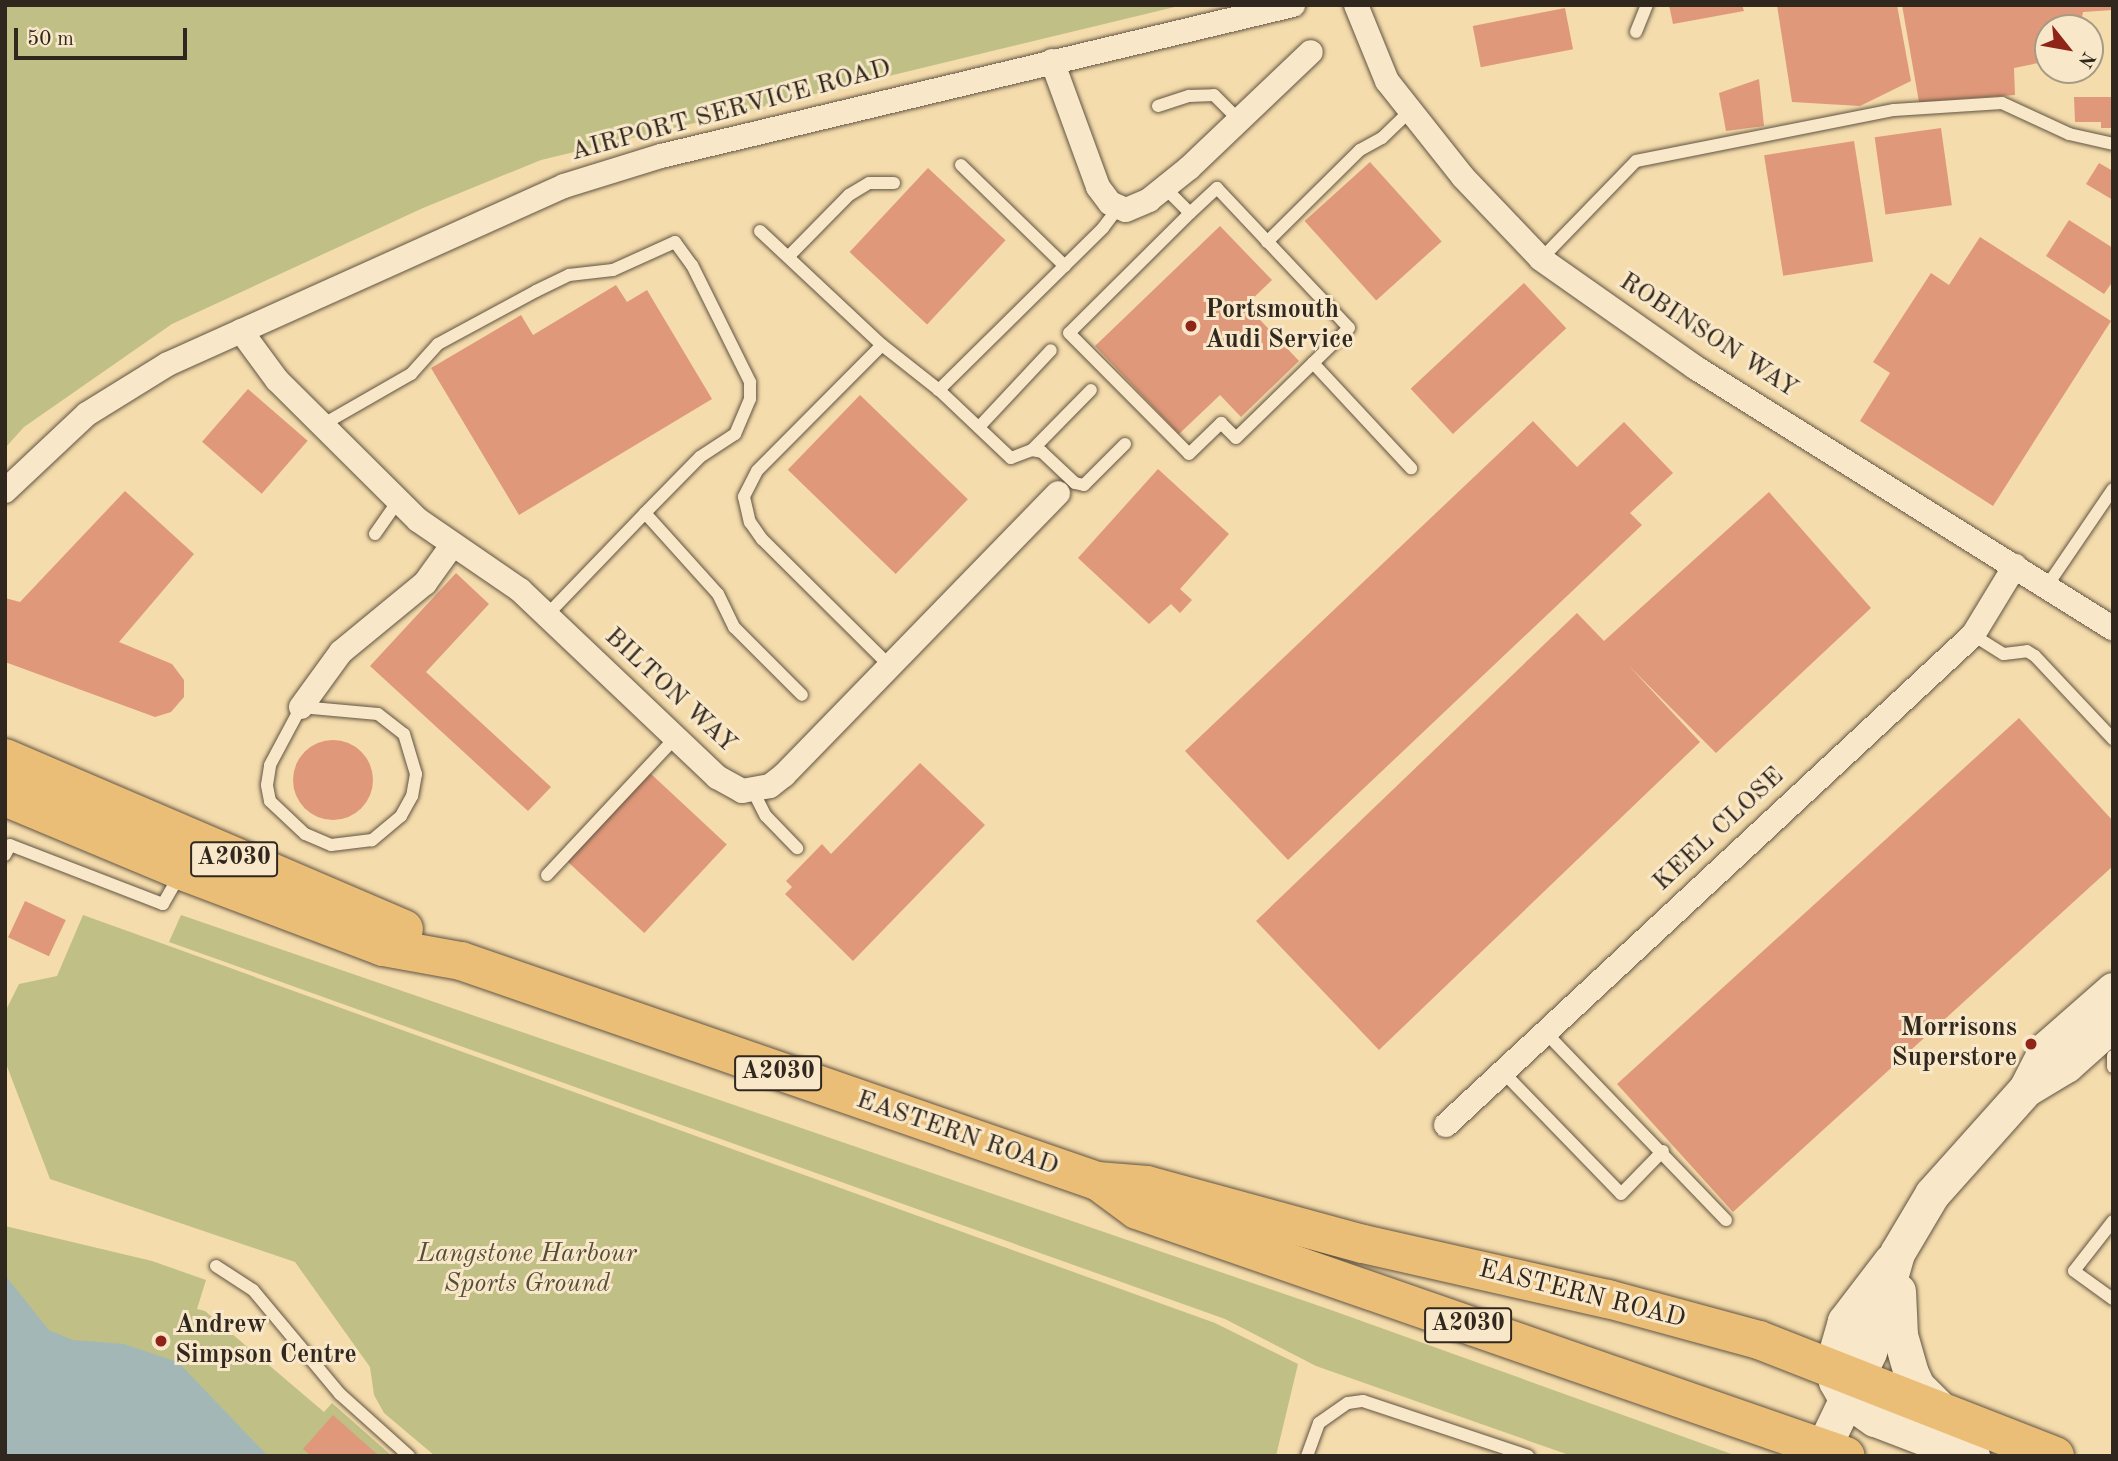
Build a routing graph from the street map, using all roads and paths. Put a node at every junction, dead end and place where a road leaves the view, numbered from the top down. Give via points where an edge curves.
1 (1293, 5) edge
2 (1356, 5) edge
3 (1647, 5) edge
4 (1636, 32) dead end
5 (1311, 52) dead end
6 (1052, 61) junction
7 (1158, 106) dead end
8 (1410, 111) junction
9 (1240, 121) junction
10 (2113, 145) edge
11 (961, 165) dead end
12 (894, 183) dead end
13 (1165, 188) junction
14 (1118, 208) junction
15 (1190, 213) junction
16 (760, 231) dead end
17 (1267, 242) junction
18 (788, 257) junction
19 (1541, 259) junction
20 (1065, 266) junction
21 (240, 331) junction
22 (882, 345) junction
23 (1051, 350) dead end
24 (1313, 363) junction
25 (939, 390) junction
26 (1090, 390) dead end
27 (322, 425) junction
28 (978, 428) junction
29 (1125, 444) dead end
30 (1032, 450) junction
31 (1410, 468) dead end
32 (2113, 489) edge
33 (5, 491) edge
34 (1058, 493) dead end
35 (398, 501) junction
36 (645, 513) junction
37 (375, 534) dead end
38 (451, 547) junction
39 (2015, 566) junction
40 (2047, 586) junction
41 (547, 615) junction
42 (2113, 629) edge
43 (1973, 635) junction
44 (889, 665) junction
45 (802, 695) dead end
46 (301, 707) junction
47 (675, 738) junction
48 (2113, 739) edge
49 (5, 758) edge
50 (753, 791) junction
51 (5, 797) edge
52 (797, 848) dead end
53 (5, 855) edge
54 (182, 872) junction
55 (547, 875) dead end
56 (461, 961) junction
57 (2113, 990) edge
58 (2113, 1023) edge
59 (1545, 1032) junction
60 (2113, 1056) edge
61 (2113, 1067) edge
62 (1502, 1071) junction
63 (2026, 1089) junction
64 (1446, 1125) dead end
65 (1662, 1151) junction
66 (1097, 1181) junction
67 (1726, 1220) dead end
68 (2113, 1221) edge
69 (1897, 1253) junction
70 (216, 1265) dead end
71 (2113, 1299) edge
72 (1845, 1381) junction
73 (1939, 1408) junction
74 (1830, 1453) edge
75 (409, 1456) edge
76 (1307, 1456) edge
77 (1528, 1456) edge
78 (1972, 1456) edge
79 (2054, 1456) edge

1 - 6 street, AIRPORT SERVICE ROAD
2 - 8 street, ROBINSON WAY via 1376,62
3 - 4 lane
5 - 9 street
6 - 14 street via 1098,187
6 - 21 street, AIRPORT SERVICE ROAD via 661,156 589,178 471,225
7 - 9 lane via 1189,96 1214,95
8 - 17 lane via 1382,138 1360,150
8 - 19 street, ROBINSON WAY via 1463,177
9 - 13 street
10 - 19 lane via 2069,134 2002,103 1880,112 1636,162
11 - 20 lane
12 - 18 lane via 869,183 849,195
13 - 14 street via 1138,206
13 - 15 lane
14 - 20 lane
15 - 17 lane via 1217,188
15 - 24 lane via 1069,333 1189,454 1222,423 1236,438
16 - 18 lane
17 - 24 lane via 1349,328
18 - 22 lane
19 - 39 street, ROBINSON WAY via 1696,368
20 - 25 lane
21 - 27 street, BILTON WAY via 261,362
21 - 33 street, AIRPORT SERVICE ROAD via 127,386 60,436
22 - 25 lane
22 - 44 lane via 757,471 744,497 750,522 762,539
23 - 28 lane
24 - 31 lane
25 - 28 lane
26 - 30 lane
27 - 35 street, BILTON WAY
27 - 36 lane via 411,373 438,344 536,291 569,275 613,270 675,242 692,265 750,382 750,399 735,434 700,457
28 - 30 lane via 1011,458
29 - 30 lane via 1084,485 1074,483 1042,452
32 - 40 lane
34 - 44 street
35 - 37 lane
35 - 38 street, BILTON WAY
36 - 41 lane
36 - 45 lane via 718,594 734,627
38 - 41 street, BILTON WAY via 500,575
38 - 46 street via 425,583 341,652
39 - 40 street, ROBINSON WAY
39 - 43 street, KEEL CLOSE
40 - 42 street, ROBINSON WAY
41 - 47 street, BILTON WAY
43 - 48 lane via 2004,654 2027,651 2035,656
43 - 59 street, KEEL CLOSE
44 - 50 street via 784,775
46 - 46 lane via 378,714 404,734 416,774 412,796 401,816 372,840 331,845 305,834 270,801 270,765
47 - 50 street, BILTON WAY via 730,787
47 - 55 lane
49 - 56 main road, EASTERN ROAD / A2030 via 188,840 393,922
50 - 52 lane via 766,816
51 - 54 main road, EASTERN ROAD / A2030
53 - 54 lane via 10,845 163,904
54 - 56 main road, EASTERN ROAD / A2030 via 383,947
56 - 66 main road, EASTERN ROAD / A2030
57 - 63 street via 2047,1048
58 - 63 street via 2066,1065
59 - 62 street, KEEL CLOSE
59 - 65 lane
60 - 61 lane
62 - 64 street, KEEL CLOSE
62 - 65 lane via 1621,1194
63 - 69 street via 1932,1194
65 - 67 lane
66 - 72 main road, EASTERN ROAD / A2030 via 1147,1185 1363,1244 1608,1298
66 - 74 main road, EASTERN ROAD / A2030 via 1137,1210
68 - 71 lane via 2074,1271
69 - 72 street via 1852,1310
69 - 73 street via 1903,1350 1917,1386
70 - 75 lane via 253,1290 340,1394
72 - 73 main road, EASTERN ROAD / A2030
72 - 74 street
72 - 78 street via 1891,1427
73 - 79 main road, EASTERN ROAD / A2030
76 - 77 lane via 1319,1423 1348,1403 1363,1401

